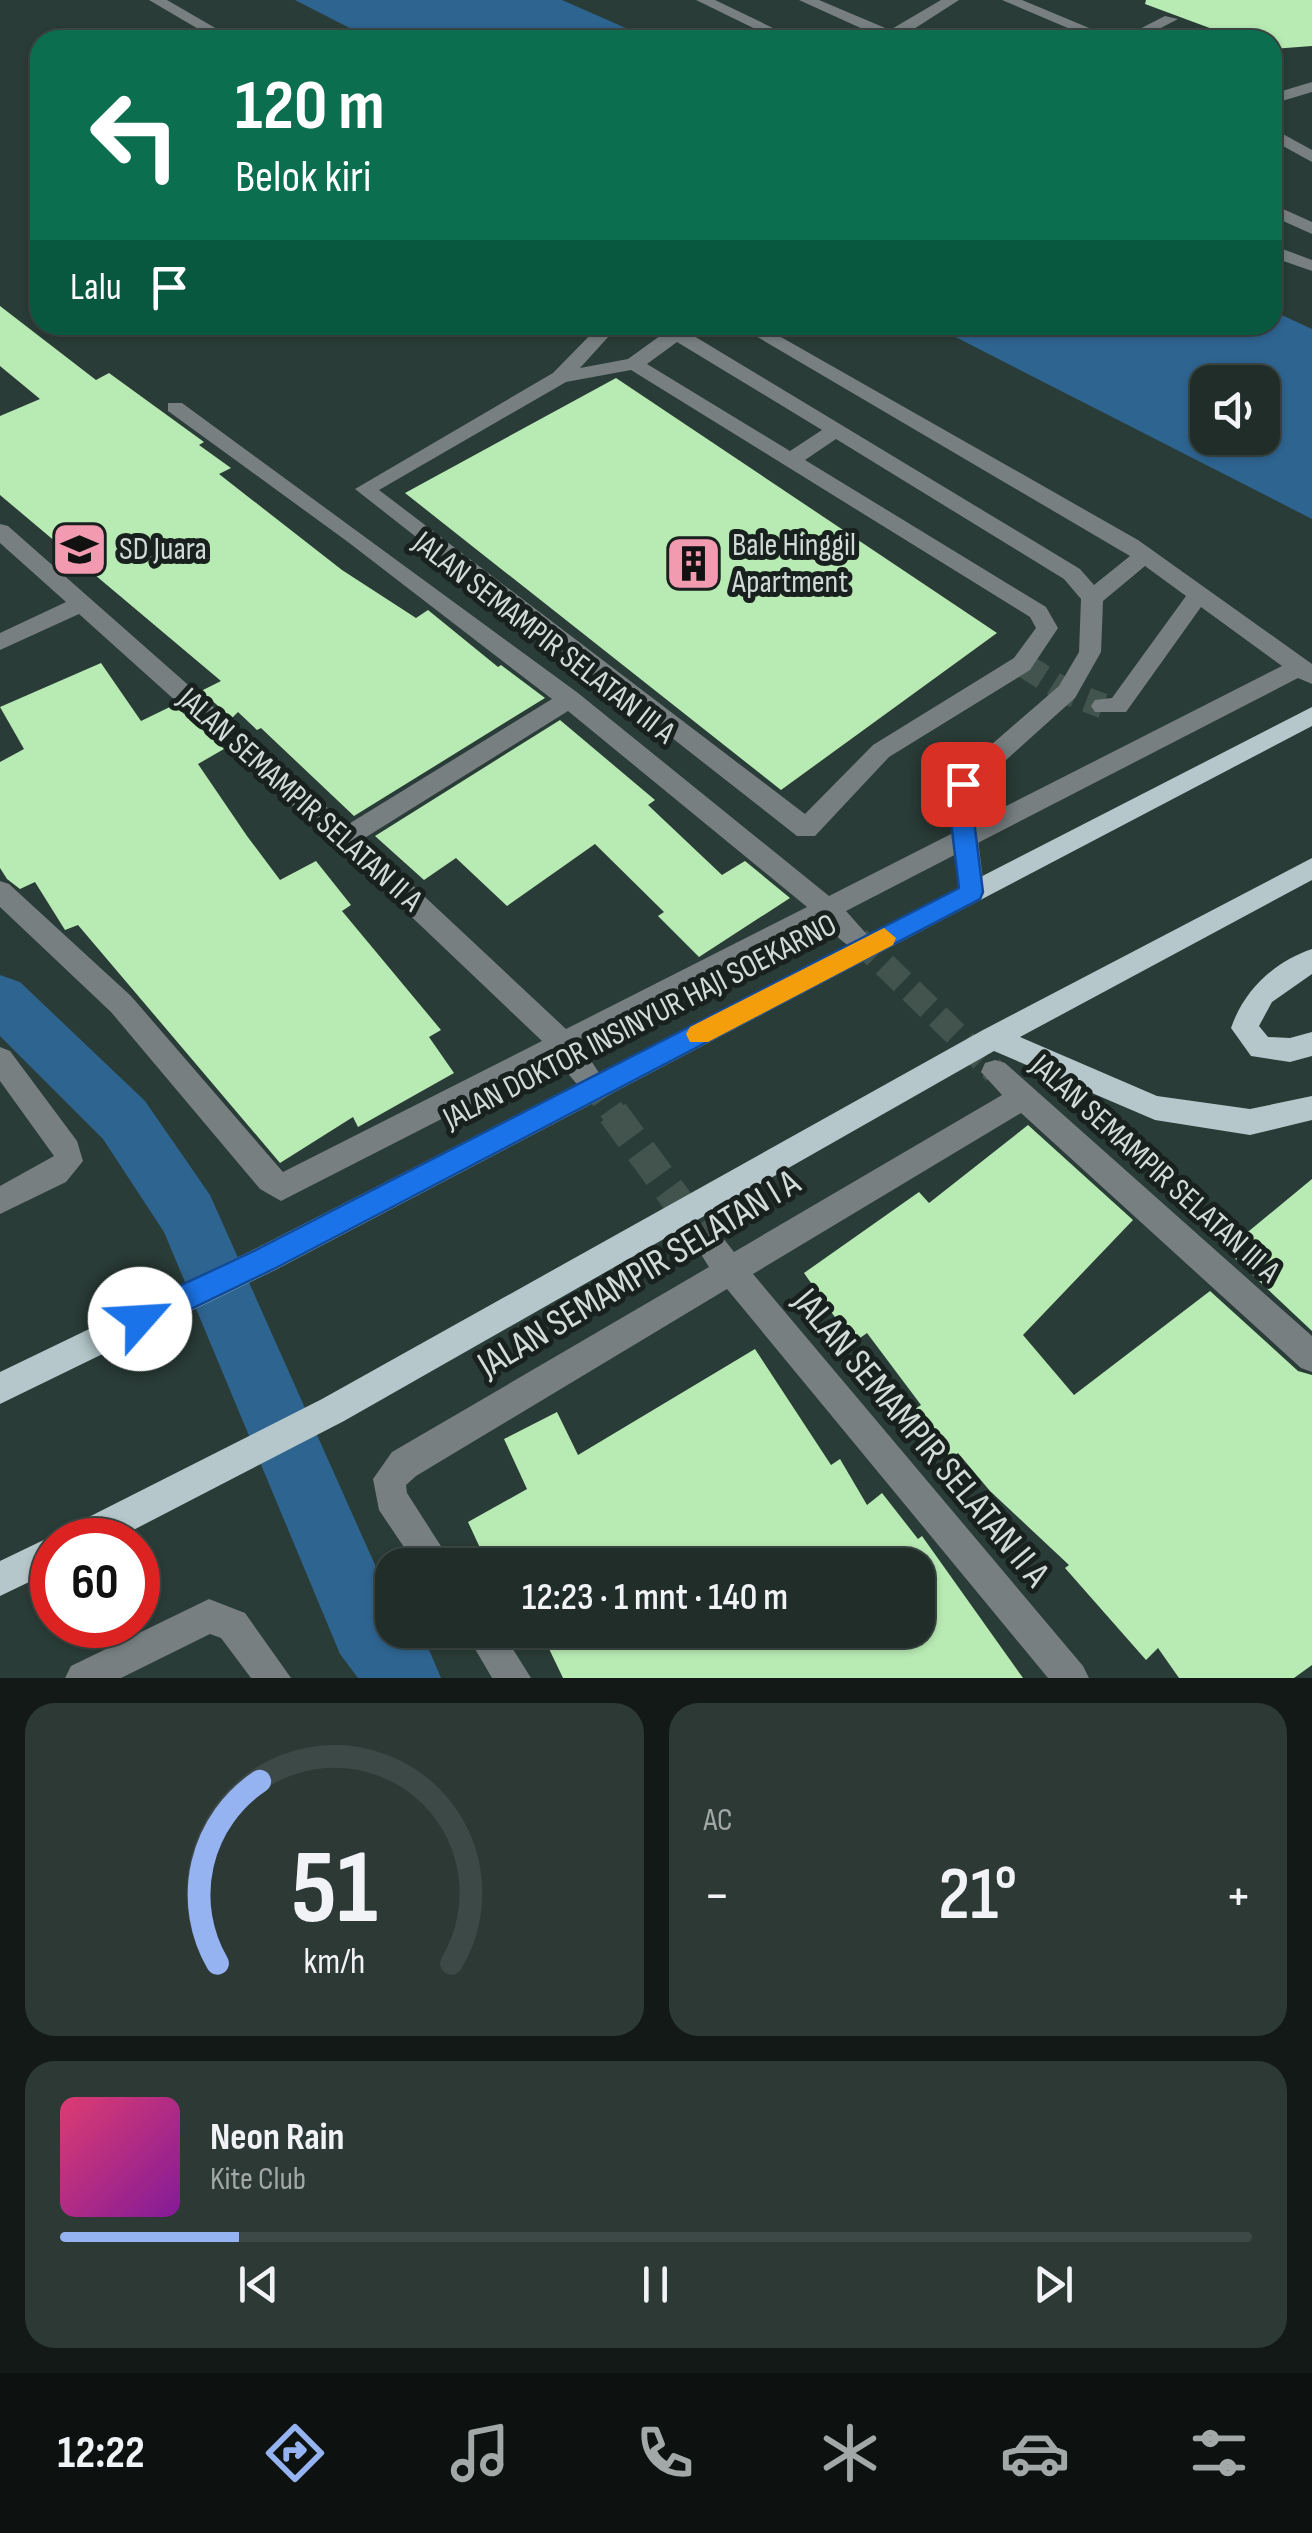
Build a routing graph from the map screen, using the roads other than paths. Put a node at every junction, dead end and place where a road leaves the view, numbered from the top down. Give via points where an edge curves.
1 (156, 0) edge
2 (703, 0) edge
3 (806, 0) edge
4 (952, 0) edge
5 (1009, 0) edge
6 (1170, 19) dead end
7 (210, 30) edge
8 (768, 30) edge
9 (877, 30) edge
10 (908, 30) edge
11 (1085, 30) edge
12 (1147, 30) edge
13 (1312, 87) edge
14 (1282, 96) edge
15 (1282, 139) edge
16 (1312, 158) edge
17 (1282, 214) edge
18 (1312, 228) edge
19 (1282, 254) edge
20 (1312, 266) edge
21 (654, 335) edge
22 (691, 335) edge
23 (763, 335) edge
24 (625, 341) edge
25 (560, 377) junction
26 (176, 408) dead end
27 (836, 430) junction
28 (791, 460) junction
29 (0, 531) edge
30 (1144, 556) junction
31 (1198, 594) junction
32 (1092, 598) junction
33 (83, 603) junction
34 (0, 642) edge
35 (1306, 672) edge
36 (570, 699) junction
37 (1103, 706) dead end
38 (1312, 716) edge
39 (345, 838) junction
40 (1312, 868) edge
41 (971, 884) junction
42 (0, 891) edge
43 (829, 910) junction
44 (858, 939) tunnel mouth
45 (1312, 960) edge
46 (993, 1038) junction
47 (564, 1044) junction
48 (1312, 1044) edge
49 (0, 1059) edge
50 (995, 1072) tunnel mouth
51 (589, 1079) tunnel mouth
52 (1022, 1098) junction
53 (1312, 1108) edge
54 (0, 1201) edge
55 (720, 1259) junction
56 (1312, 1357) edge
57 (0, 1388) edge
58 (123, 1518) edge
59 (424, 1548) edge
60 (30, 1564) edge
61 (0, 1579) edge
62 (493, 1648) edge
63 (83, 1678) edge
64 (273, 1678) edge
65 (514, 1678) edge
66 (1071, 1678) edge

1 - 7 street
2 - 8 street
3 - 9 street
4 - 10 street
5 - 11 street
6 - 12 street
13 - 14 street
15 - 16 street
17 - 18 street
19 - 20 street
21 - 24 street
22 - 27 street
23 - 30 street
24 - 25 street
24 - 25 street
24 - 28 street
25 - 28 street via 364,489 806,829 881,751 1022,664 1047,628 1038,612
26 - 36 street, JALAN SEMAMPIR SELATAN III A
27 - 28 street
27 - 32 street via 1072,574
29 - 33 street, JALAN SEMAMPIR SELATAN II A
30 - 31 street
30 - 32 street
31 - 35 street
31 - 37 street via 1118,706
32 - 41 street, bridge via 1090,652 1067,692 963,784
33 - 34 street
33 - 39 street, JALAN SEMAMPIR SELATAN II A
35 - 43 street
36 - 39 street
36 - 43 street, JALAN SEMAMPIR SELATAN III A
38 - 41 main road, JALAN DOKTOR INSINYUR HAJI SOEKARNO
39 - 47 street, JALAN SEMAMPIR SELATAN II A
40 - 46 main road
41 - 57 main road, JALAN DOKTOR INSINYUR HAJI SOEKARNO via 264,1260
42 - 47 street via 121,1004 282,1188
43 - 44 street, JALAN SEMAMPIR SELATAN III A
43 - 47 street
45 - 48 main road via 1251,1004 1245,1028 1262,1048
46 - 53 main road via 1155,1108 1250,1122
46 - 58 main road via 332,1410
47 - 51 street, JALAN SEMAMPIR SELATAN II A
49 - 54 street via 67,1150 66,1166
50 - 52 street, JALAN SEMAMPIR SELATAN III A
52 - 55 street, JALAN SEMAMPIR SELATAN I A
52 - 56 street, JALAN SEMAMPIR SELATAN III A
55 - 59 street, JALAN SEMAMPIR SELATAN I A via 404,1464 389,1479 390,1498
55 - 66 street, JALAN SEMAMPIR SELATAN II A
60 - 61 main road
62 - 65 street
63 - 64 street via 203,1618 233,1626

